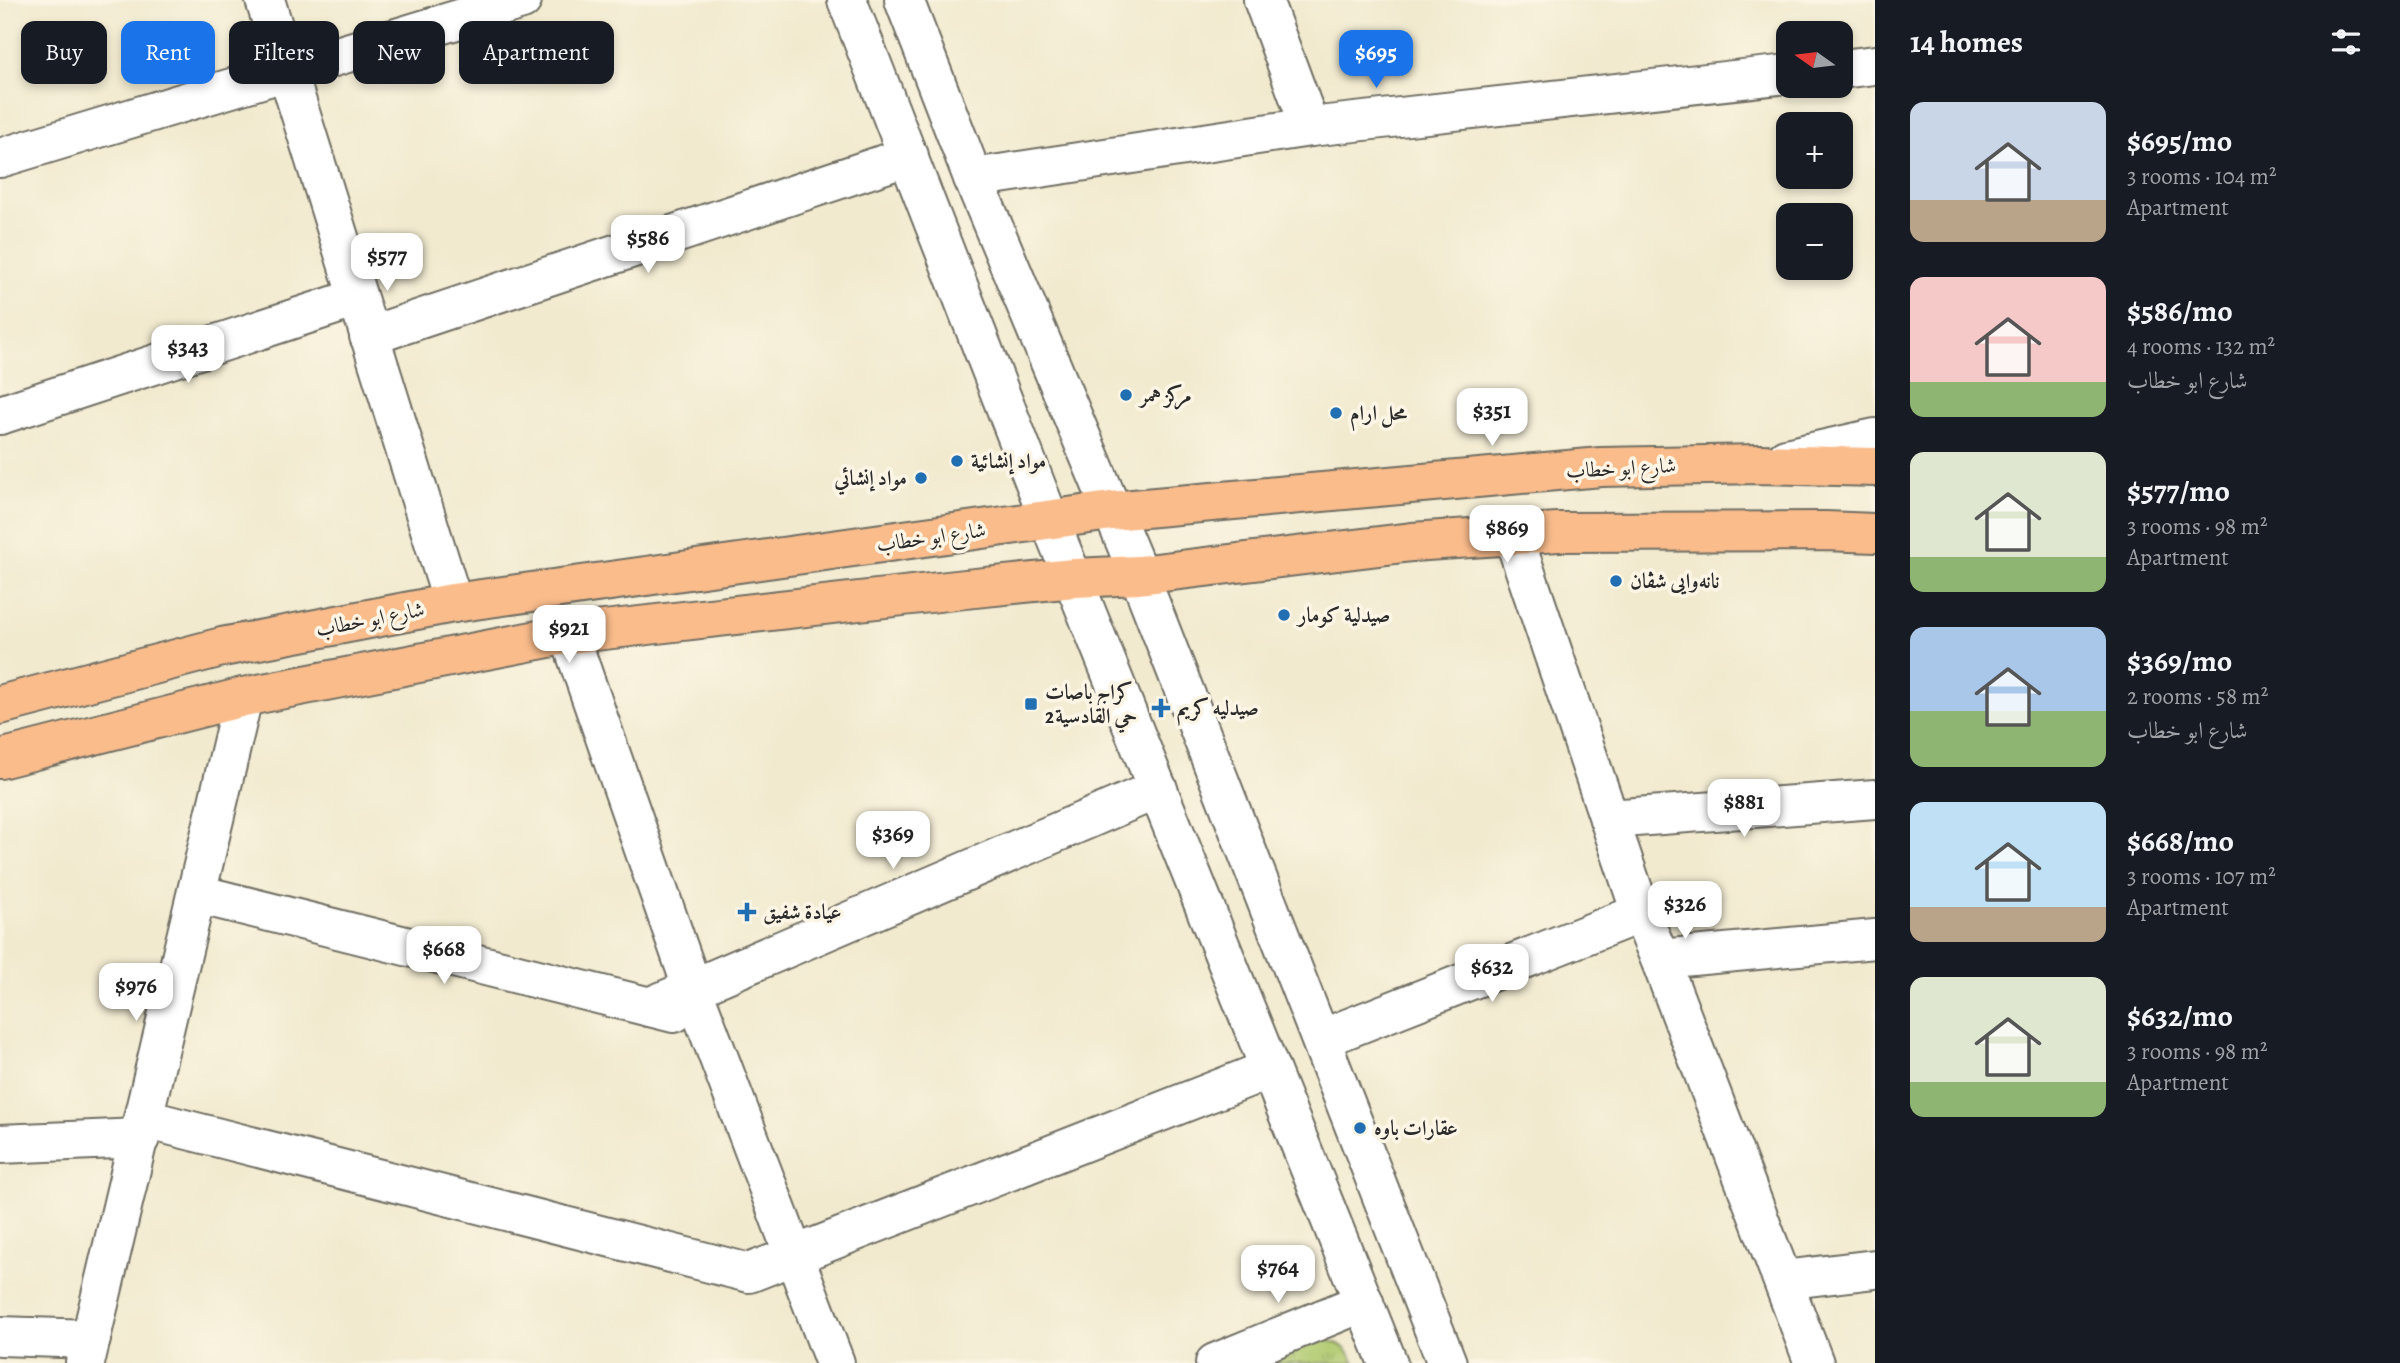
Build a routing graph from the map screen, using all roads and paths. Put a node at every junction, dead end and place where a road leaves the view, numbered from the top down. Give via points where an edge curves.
1 (265, 0) edge
2 (522, 0) edge
3 (847, 0) edge
4 (904, 0) edge
5 (1263, 0) edge
6 (271, 21) edge
7 (339, 57) edge
8 (1875, 65) edge
9 (1853, 68) edge
10 (1776, 76) edge
11 (249, 84) edge
12 (289, 84) edge
13 (1310, 127) junction
14 (909, 156) junction
15 (0, 158) edge
16 (973, 178) junction
17 (357, 298) junction
18 (369, 336) junction
19 (0, 415) edge
20 (1875, 438) edge
21 (1760, 464) junction
22 (1875, 467) edge
23 (1111, 511) junction
24 (1049, 519) junction
25 (1875, 533) edge
26 (1513, 535) junction
27 (1139, 575) junction
28 (1074, 578) junction
29 (453, 603) junction
30 (569, 634) junction
31 (243, 697) junction
32 (0, 705) edge
33 (0, 759) edge
34 (1158, 789) junction
35 (1875, 799) edge
36 (1609, 819) junction
37 (197, 894) junction
38 (1641, 914) junction
39 (1875, 939) edge
40 (1660, 959) junction
41 (699, 1005) junction
42 (1321, 1039) junction
43 (1270, 1069) junction
44 (142, 1128) junction
45 (0, 1144) edge
46 (794, 1256) junction
47 (1875, 1269) edge
48 (1783, 1280) junction
49 (1364, 1302) junction
50 (0, 1336) edge
51 (88, 1351) edge
52 (835, 1363) edge
53 (1215, 1363) edge
54 (1388, 1363) edge
55 (1447, 1363) edge
56 (1814, 1363) edge

1 - 6 street
2 - 7 street
3 - 14 street
4 - 16 street
5 - 13 street
8 - 9 street
10 - 13 street
11 - 15 street
12 - 17 street
13 - 16 street
14 - 18 street
14 - 24 street
16 - 23 street
17 - 18 street
17 - 19 street
18 - 29 street
20 - 21 street
21 - 22 main road, شارع ابو خطاب
21 - 23 main road, شارع ابو خطاب via 1601,467
23 - 24 main road, شارع ابو خطاب
23 - 27 street
24 - 28 street
24 - 29 main road, شارع ابو خطاب
25 - 26 main road
26 - 27 main road via 1412,542
26 - 36 street
27 - 28 main road
27 - 42 street
28 - 30 main road
28 - 34 street
29 - 32 main road, شارع ابو خطاب via 222,647
30 - 31 main road
30 - 41 street
31 - 33 main road
31 - 37 street
34 - 41 street
34 - 43 street
35 - 36 street
36 - 38 street
37 - 41 street via 649,1007
37 - 44 street
38 - 40 street
38 - 42 street
39 - 40 street
40 - 48 street
41 - 46 street
42 - 55 street
43 - 46 street
43 - 49 street
44 - 45 street
44 - 46 street via 749,1273
44 - 51 street
46 - 52 street
47 - 48 street
48 - 56 street
49 - 53 street
49 - 54 street
50 - 51 street

